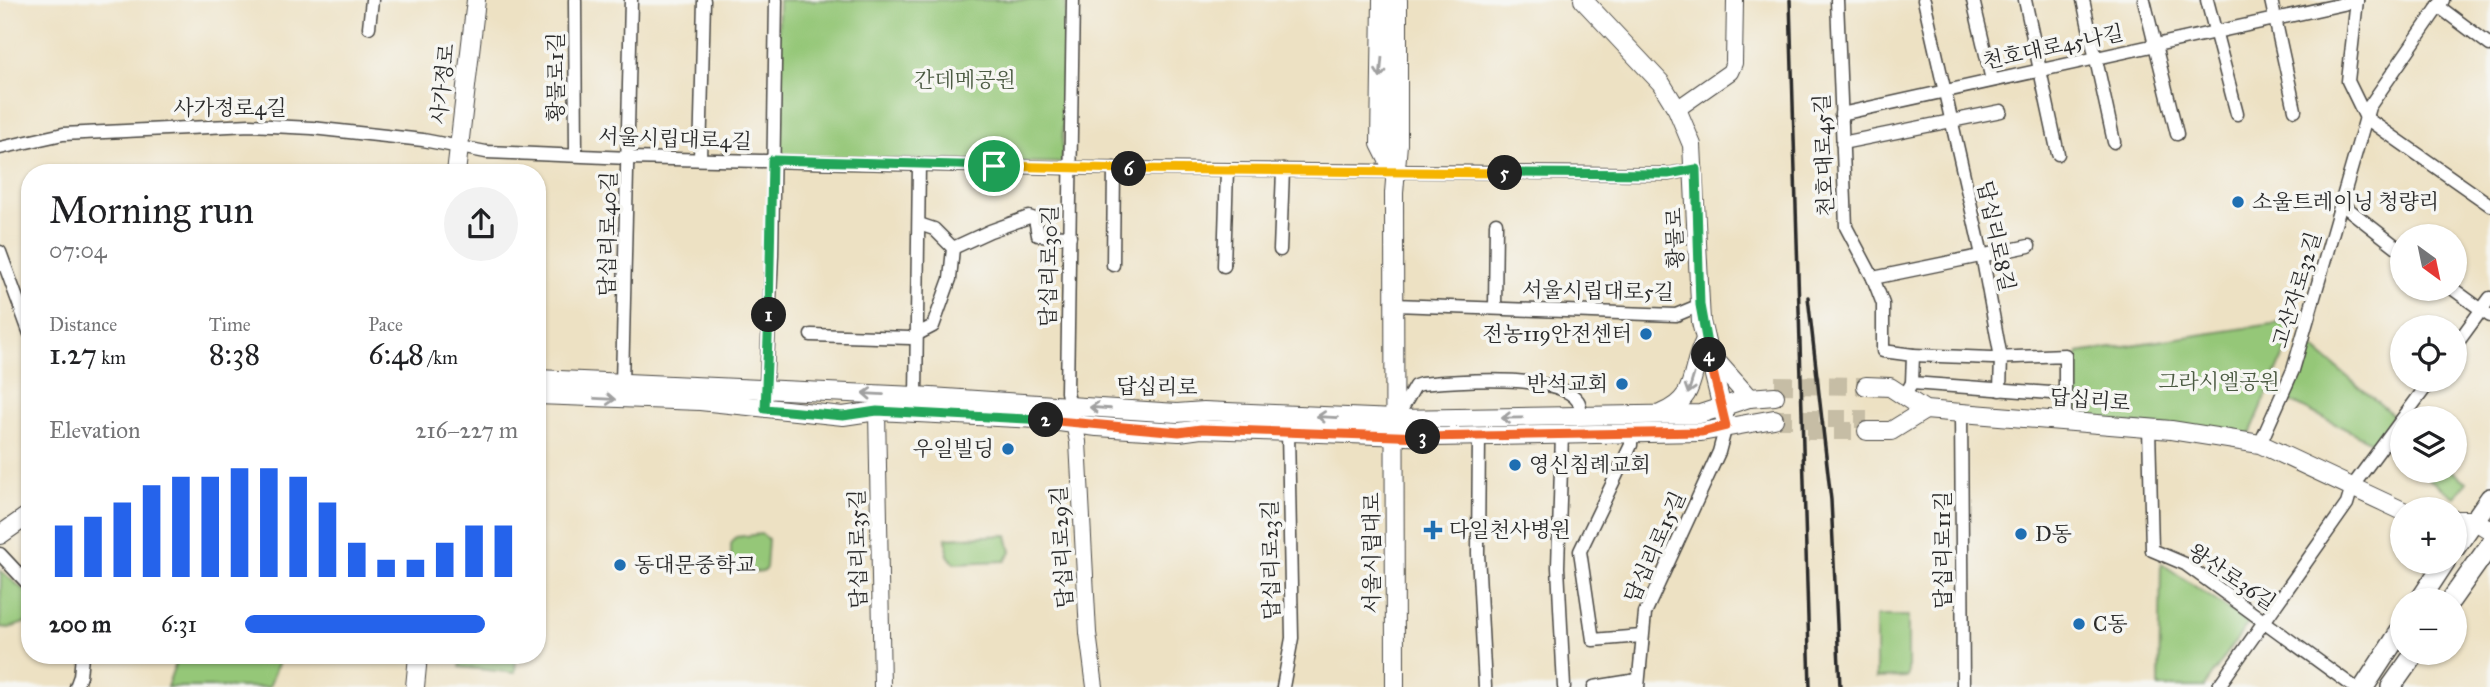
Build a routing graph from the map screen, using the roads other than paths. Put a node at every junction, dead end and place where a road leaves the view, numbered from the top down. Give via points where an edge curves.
1 (372, 0) edge
2 (476, 0) edge
3 (575, 0) edge
4 (631, 0) edge
5 (704, 0) edge
6 (776, 0) edge
7 (1073, 0) edge
8 (1382, 0) edge
9 (1398, 0) edge
10 (1583, 0) edge
11 (1735, 0) edge
12 (1837, 0) edge
13 (1924, 0) edge
14 (1973, 0) edge
15 (2025, 0) edge
16 (2083, 0) edge
17 (2144, 0) edge
18 (2207, 0) edge
19 (2271, 0) edge
20 (2357, 1) edge
21 (2336, 3) edge
22 (2440, 3) edge
23 (2275, 19) junction
24 (369, 27) dead end
25 (2214, 32) junction
26 (2155, 45) junction
27 (2490, 45) edge
28 (2095, 58) junction
29 (2040, 70) junction
30 (1992, 80) junction
31 (1944, 91) junction
32 (1677, 109) junction
33 (2295, 110) dead end
34 (2001, 111) dead end
35 (1841, 114) junction
36 (2236, 114) dead end
37 (2366, 118) junction
38 (1951, 121) junction
39 (2177, 134) dead end
40 (2114, 142) dead end
41 (1842, 143) junction
42 (459, 147) junction
43 (0, 148) edge
44 (2058, 154) dead end
45 (576, 155) junction
46 (629, 158) junction
47 (700, 159) junction
48 (772, 160) junction
49 (457, 164) edge
50 (919, 164) junction
51 (1069, 168) junction
52 (1114, 169) junction
53 (1696, 169) junction
54 (1227, 170) junction
55 (1283, 170) junction
56 (1394, 172) junction
57 (2343, 205) junction
58 (2490, 205) edge
59 (1496, 223) dead end
60 (919, 224) junction
61 (1070, 236) junction
62 (2390, 242) edge
63 (2029, 246) dead end
64 (953, 248) junction
65 (1280, 250) dead end
66 (0, 252) edge
67 (1982, 255) junction
68 (1113, 265) dead end
69 (1224, 266) dead end
70 (1873, 278) junction
71 (2490, 298) edge
72 (2468, 300) edge
73 (1394, 305) junction
74 (1700, 305) junction
75 (1495, 308) junction
76 (21, 309) edge
77 (2486, 313) edge
78 (918, 333) junction
79 (2467, 333) edge
80 (811, 335) dead end
81 (1707, 346) junction
82 (1913, 355) junction
83 (2001, 358) junction
84 (546, 380) edge
85 (1737, 382) junction
86 (622, 384) junction
87 (766, 388) junction
88 (1908, 390) junction
89 (2000, 390) junction
90 (1866, 391) tunnel mouth
91 (2422, 392) edge
92 (2064, 394) junction
93 (546, 396) edge
94 (916, 396) junction
95 (1749, 398) junction
96 (1070, 406) junction
97 (1722, 407) junction
98 (765, 409) junction
99 (1925, 410) junction
100 (877, 411) junction
101 (1961, 412) junction
102 (1660, 415) junction
103 (1580, 417) junction
104 (2065, 420) junction
105 (1074, 424) junction
106 (1775, 425) tunnel mouth
107 (1867, 425) tunnel mouth
108 (1726, 426) junction
109 (1396, 428) junction
110 (2149, 428) junction
111 (1288, 432) junction
112 (1631, 433) junction
113 (1562, 435) junction
114 (1479, 436) junction
115 (2260, 444) junction
116 (2352, 487) junction
117 (2490, 498) edge
118 (2390, 505) edge
119 (21, 520) edge
120 (2473, 523) edge
121 (0, 535) edge
122 (2490, 545) edge
123 (0, 555) edge
124 (21, 577) edge
125 (2460, 588) edge
126 (2264, 622) junction
127 (1641, 636) junction
128 (2390, 647) edge
129 (81, 664) edge
130 (417, 664) edge
131 (2407, 665) edge
132 (1637, 684) edge
133 (76, 687) edge
134 (415, 687) edge
135 (882, 687) edge
136 (1095, 687) edge
137 (1283, 687) edge
138 (1395, 687) edge
139 (1485, 687) edge
140 (1563, 687) edge
141 (1594, 687) edge
142 (1963, 687) edge
143 (2218, 687) edge
144 (2354, 687) edge
145 (2364, 687) edge
146 (2391, 687) edge

1 - 24 street
2 - 42 main road, 사가정로
3 - 45 street, 황물로1길
4 - 46 street, 답십리로40길
5 - 47 street
6 - 48 street
7 - 51 street, 답십리로30길
8 -> 56 main road, 서울시립대로 via 1380,144
9 - 56 main road, 서울시립대로
10 - 32 main road, 황물로 via 1647,65
11 - 32 street via 1730,72
12 - 35 street, 천호대로45길
13 - 31 street, 답십리로8길
14 - 30 street
15 - 29 street
16 - 28 street
17 - 26 street
18 - 25 street
19 - 23 street
20 - 21 street, 천호대로45나길
20 - 37 street via 2348,81
21 - 23 street, 천호대로45나길
22 - 27 street
22 - 37 street, 고산자로32길
23 - 25 street, 천호대로45나길
23 - 33 street
25 - 26 street, 천호대로45나길
25 - 36 street
26 - 28 street, 천호대로45나길
26 - 39 street
28 - 29 street, 천호대로45나길
28 - 40 street
29 - 30 street, 천호대로45나길
29 - 44 street
30 - 31 street, 천호대로45나길
31 - 35 street, 천호대로45나길
31 - 38 street, 답십리로8길
32 - 53 main road, 황물로
34 - 38 street
35 - 41 street, 천호대로45길
37 - 57 street, 고산자로32길
37 - 58 street
38 - 41 street
38 - 67 street, 답십리로8길
41 - 70 street, 천호대로45길 via 1847,231
42 - 43 street, 사가정로4길 via 312,128 250,125 63,134
42 - 45 street, 서울시립대로4길
42 - 49 main road, 사가정로
45 - 46 street, 서울시립대로4길
46 - 47 street, 서울시립대로4길
46 - 86 street, 답십리로40길
47 - 48 street, 서울시립대로4길
48 - 50 street, 서울시립대로4길
48 - 87 street
50 - 51 street, 서울시립대로4길
50 - 60 street
51 - 52 street, 서울시립대로4길
51 - 61 street, 답십리로30길
52 - 54 street, 서울시립대로4길
52 - 68 street
53 - 56 street, 서울시립대로4길 via 1668,174
53 - 74 main road, 황물로
54 - 55 street, 서울시립대로4길
54 - 69 street
55 - 56 street, 서울시립대로4길
55 - 65 street
56 - 73 main road, 서울시립대로
57 - 62 street
57 - 115 street, 고산자로32길 via 2293,370
59 - 75 street, 서울시립대로5길
60 - 64 street via 934,229
60 - 78 street
61 - 64 street via 1038,235 1035,219 1029,217
61 - 96 street, 답십리로30길
63 - 67 street
64 - 78 street via 950,279 933,326
66 - 76 street
67 - 70 street
67 - 83 street, 답십리로8길
70 - 82 street, 천호대로45길 via 1883,304 1884,352
71 - 77 street
72 - 77 street
73 - 75 street, 서울시립대로5길
73 - 109 main road, 서울시립대로
74 - 75 street, 서울시립대로5길 via 1676,316
74 - 81 main road, 황물로
77 - 79 street
78 - 80 street via 910,338
78 - 94 street
81 - 85 main road
81 - 97 main road, 황물로
81 -> 102 main road via 1696,358 1686,398
82 - 83 street
82 - 88 street
83 - 89 street, 답십리로8길
83 - 92 street via 2065,355
84 - 86 main road, 답십리로
85 - 95 main road
85 - 95 main road, 답십리로 via 1775,391
86 - 87 main road, 답십리로
94 -> 87 main road, 답십리로
87 - 98 street
88 - 89 street
88 - 90 main road
88 - 99 main road, 답십리로
89 - 92 street
91 - 116 street
92 - 104 street
93 -> 98 main road, 답십리로 via 677,400
94 - 96 main road, 답십리로
95 - 97 main road, 답십리로
96 - 105 street, 답십리로29길
109 -> 96 main road, 답십리로 via 1204,411
97 - 102 main road, 답십리로 via 1700,414
97 - 108 main road, 황물로
98 - 100 main road, 답십리로 via 843,416
99 - 101 main road, 답십리로
99 - 107 main road via 1891,431
100 - 105 main road, 답십리로
100 - 135 street, 답십리로35길
101 - 104 main road, 답십리로
101 - 142 street, 답십리로11길
102 - 103 main road, 답십리로
103 -> 109 main road, 답십리로
103 - 109 street, 서울시립대로 via 1575,398 1525,380 1421,384 1415,386
104 - 110 main road, 답십리로
105 - 111 main road, 답십리로 via 1179,432
105 - 136 street, 답십리로29길
106 - 108 main road, 답십리로
108 - 112 main road, 답십리로 via 1701,432
108 - 127 street, 답십리로15길 via 1719,452 1645,613
109 - 111 main road, 답십리로
109 - 114 main road, 답십리로
109 - 138 main road, 서울시립대로
110 - 115 main road, 답십리로
110 - 126 street, 왕산로36길 via 2152,550 2185,564
111 - 137 street, 답십리로23길 via 1292,638
112 - 113 main road, 답십리로
112 - 127 street via 1631,445 1580,551 1593,640
113 - 114 main road, 답십리로
113 - 140 street via 1558,567
114 - 139 street via 1478,553
115 - 116 main road, 답십리로
116 - 118 main road, 답십리로
116 - 126 street via 2347,504
117 - 120 main road
119 - 121 main road
122 - 125 main road
123 - 124 street
126 - 143 street
126 - 144 street, 왕산로36길
127 - 132 street, 답십리로15길
128 - 145 main road
129 - 133 street
130 - 134 main road
131 - 146 main road
132 - 141 street

